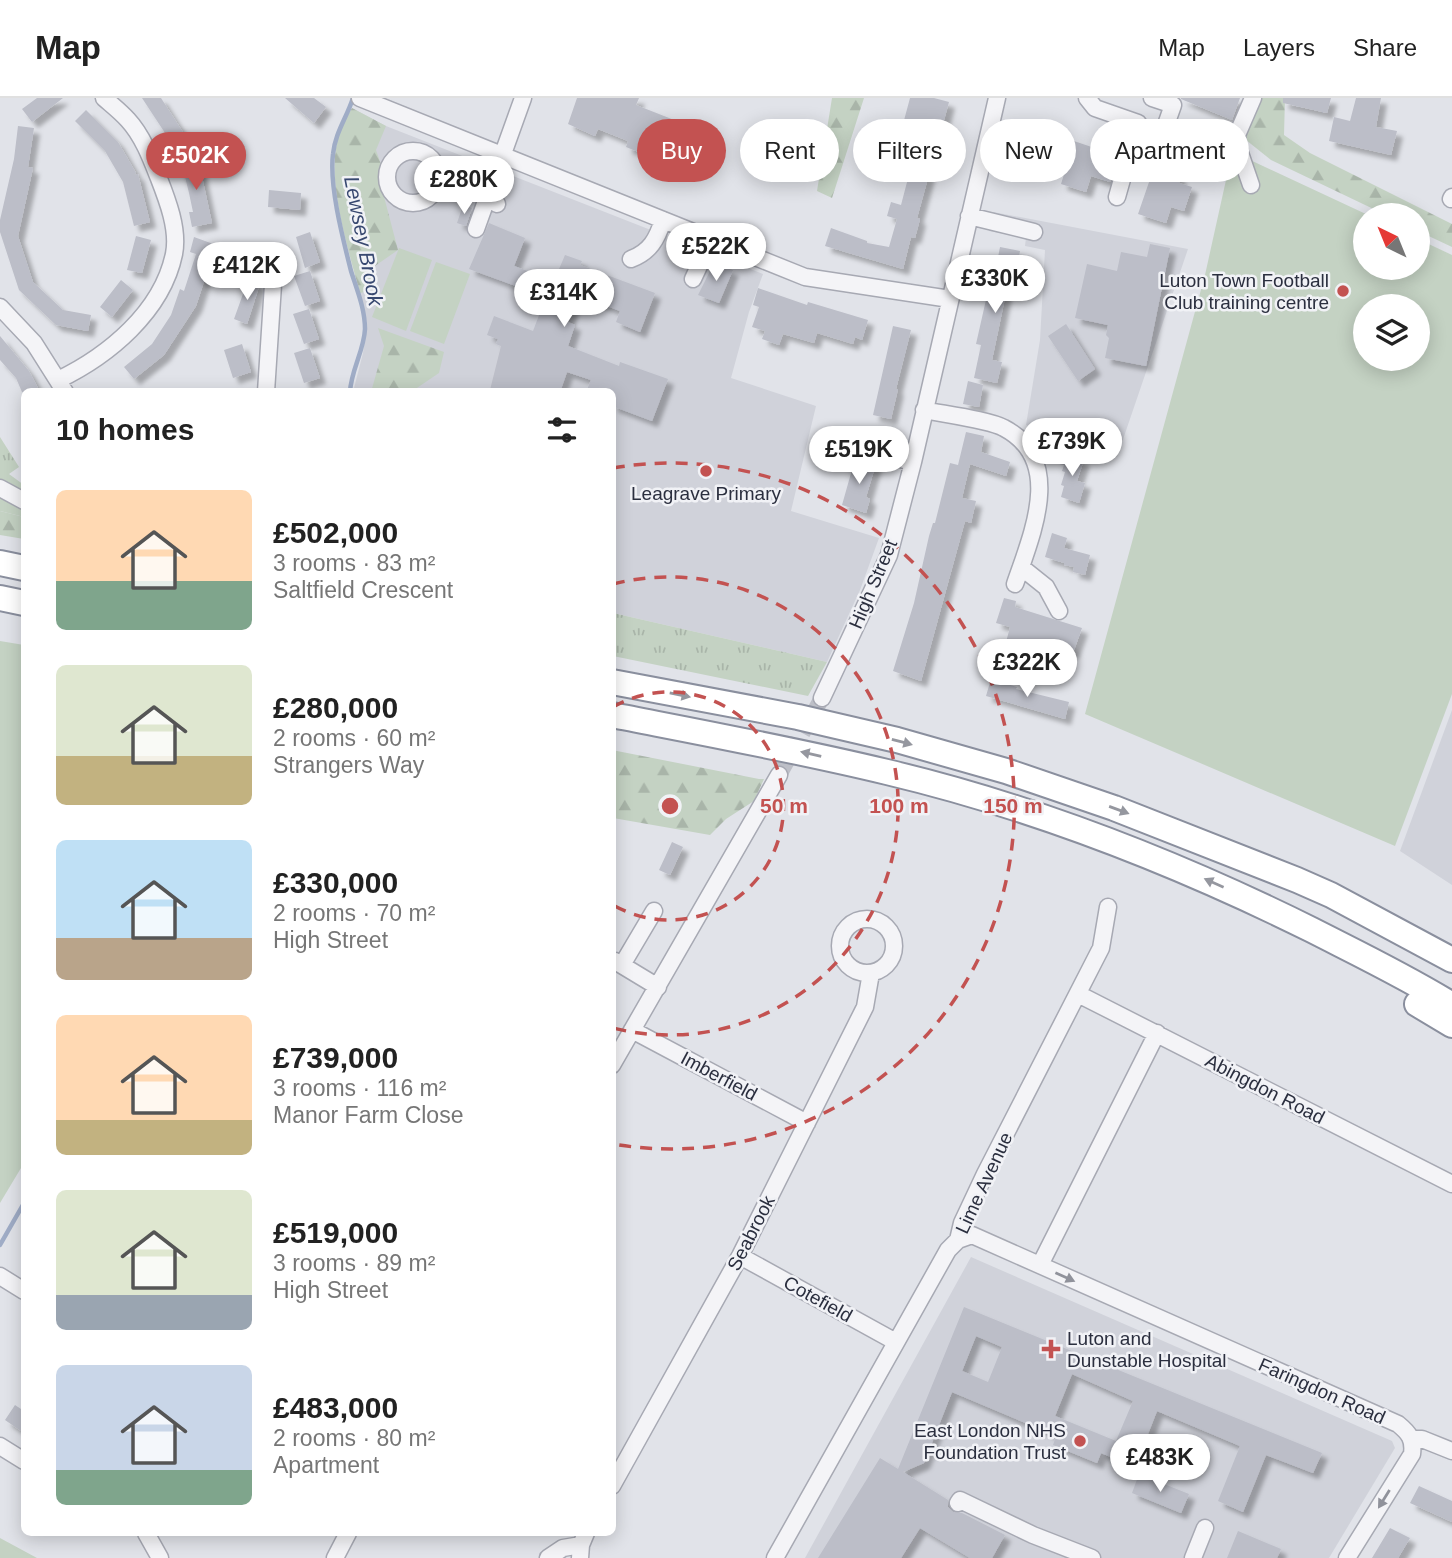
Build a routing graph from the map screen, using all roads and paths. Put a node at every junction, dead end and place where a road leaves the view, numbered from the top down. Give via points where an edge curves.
1 (104, 98) edge
2 (523, 98) edge
3 (997, 98) edge
4 (1087, 98) edge
5 (1146, 98) edge
6 (1152, 98) edge
7 (1253, 98) edge
8 (363, 100) edge
9 (1130, 119) edge
10 (1140, 119) edge
11 (1168, 119) edge
12 (503, 156) junction
13 (439, 174) dead end
14 (1121, 182) edge
15 (1251, 185) dead end
16 (1117, 197) dead end
17 (493, 199) junction
18 (969, 216) junction
19 (663, 220) junction
20 (476, 229) dead end
21 (1034, 232) dead end
22 (711, 240) junction
23 (275, 254) dead end
24 (631, 259) dead end
25 (693, 279) dead end
26 (950, 299) junction
27 (0, 307) edge
28 (61, 386) edge
29 (266, 388) edge
30 (924, 410) junction
31 (857, 449) dead end
32 (913, 462) junction
33 (0, 488) edge
34 (21, 499) edge
35 (0, 563) edge
36 (21, 567) edge
37 (1021, 567) junction
38 (1015, 584) dead end
39 (0, 598) edge
40 (21, 602) edge
41 (1059, 611) dead end
42 (616, 683) edge
43 (822, 698) tunnel mouth
44 (616, 716) edge
45 (779, 775) tunnel mouth
46 (1331, 895) junction
47 (1108, 907) dead end
48 (654, 911) dead end
49 (1275, 912) junction
50 (1452, 943) edge
51 (1452, 960) edge
52 (617, 963) edge
53 (871, 973) dead end
54 (658, 987) junction
55 (1078, 994) junction
56 (1452, 1005) edge
57 (1452, 1025) edge
58 (632, 1030) junction
59 (1157, 1033) junction
60 (616, 1058) edge
61 (807, 1123) junction
62 (1452, 1184) edge
63 (958, 1240) junction
64 (740, 1256) junction
65 (1040, 1265) junction
66 (1, 1276) edge
67 (21, 1290) edge
68 (896, 1342) junction
69 (1412, 1439) junction
70 (0, 1446) edge
71 (1452, 1451) edge
72 (21, 1459) edge
73 (616, 1479) edge
74 (958, 1503) dead end
75 (1205, 1528) dead end
76 (148, 1536) edge
77 (346, 1536) edge
78 (582, 1545) edge
79 (160, 1558) edge
80 (335, 1558) edge
81 (548, 1558) edge
82 (775, 1558) edge
83 (1092, 1558) edge
84 (1193, 1558) edge
85 (1348, 1558) edge

1 - 28 street via 129,121 150,156 174,228 174,253 160,292 135,325
2 - 12 street
3 - 18 street, High Street
4 - 9 street via 1095,108
5 - 10 street
6 - 11 street via 1173,105
7 - 15 street via 1237,135
8 - 12 street
12 - 17 street
12 - 19 street
13 - 17 street via 463,181
14 - 16 street
17 - 20 street
18 - 21 street
18 - 26 street, High Street
19 - 22 street
19 - 24 street via 651,247
22 - 25 street
22 - 26 street via 805,277
23 - 29 street
26 - 30 street, High Street
27 - 28 street via 34,343
30 - 32 street, High Street
30 - 37 street via 1003,427 1029,447 1040,471 1040,502
31 - 32 street
32 - 43 street, High Street via 889,555
33 - 34 street
35 - 36 highway
37 - 38 street
37 - 41 street via 1046,587
39 - 40 highway
42 -> 46 highway via 798,717 1006,771 1214,846
49 -> 44 highway via 1198,876 992,802 802,752
45 - 54 street
46 - 50 highway via 1389,914
46 - 51 highway
47 - 55 street, Lime Avenue via 1101,947
48 - 52 street
49 - 56 highway
49 - 57 highway
52 - 54 street
53 - 61 street, Seabrook via 865,1007
54 - 58 street
55 - 59 street, Abingdon Road
55 - 63 street, Lime Avenue via 985,1174
58 - 60 street
58 - 61 street, Imberfield
59 - 62 street, Abingdon Road
59 - 65 street
61 - 64 street, Seabrook
63 - 65 street, Faringdon Road via 972,1235
63 - 68 street, Lime Avenue
64 - 68 street, Cotefield
64 - 73 street, Seabrook
65 -> 69 street, Faringdon Road via 1398,1424
66 - 67 street
68 - 82 street, Lime Avenue
69 - 71 street, Faringdon Road via 1422,1438
69 -> 85 street via 1412,1454
70 - 72 street
74 - 83 street via 960,1500
75 - 84 street
76 - 79 street
77 - 80 street
78 - 81 street via 563,1548

